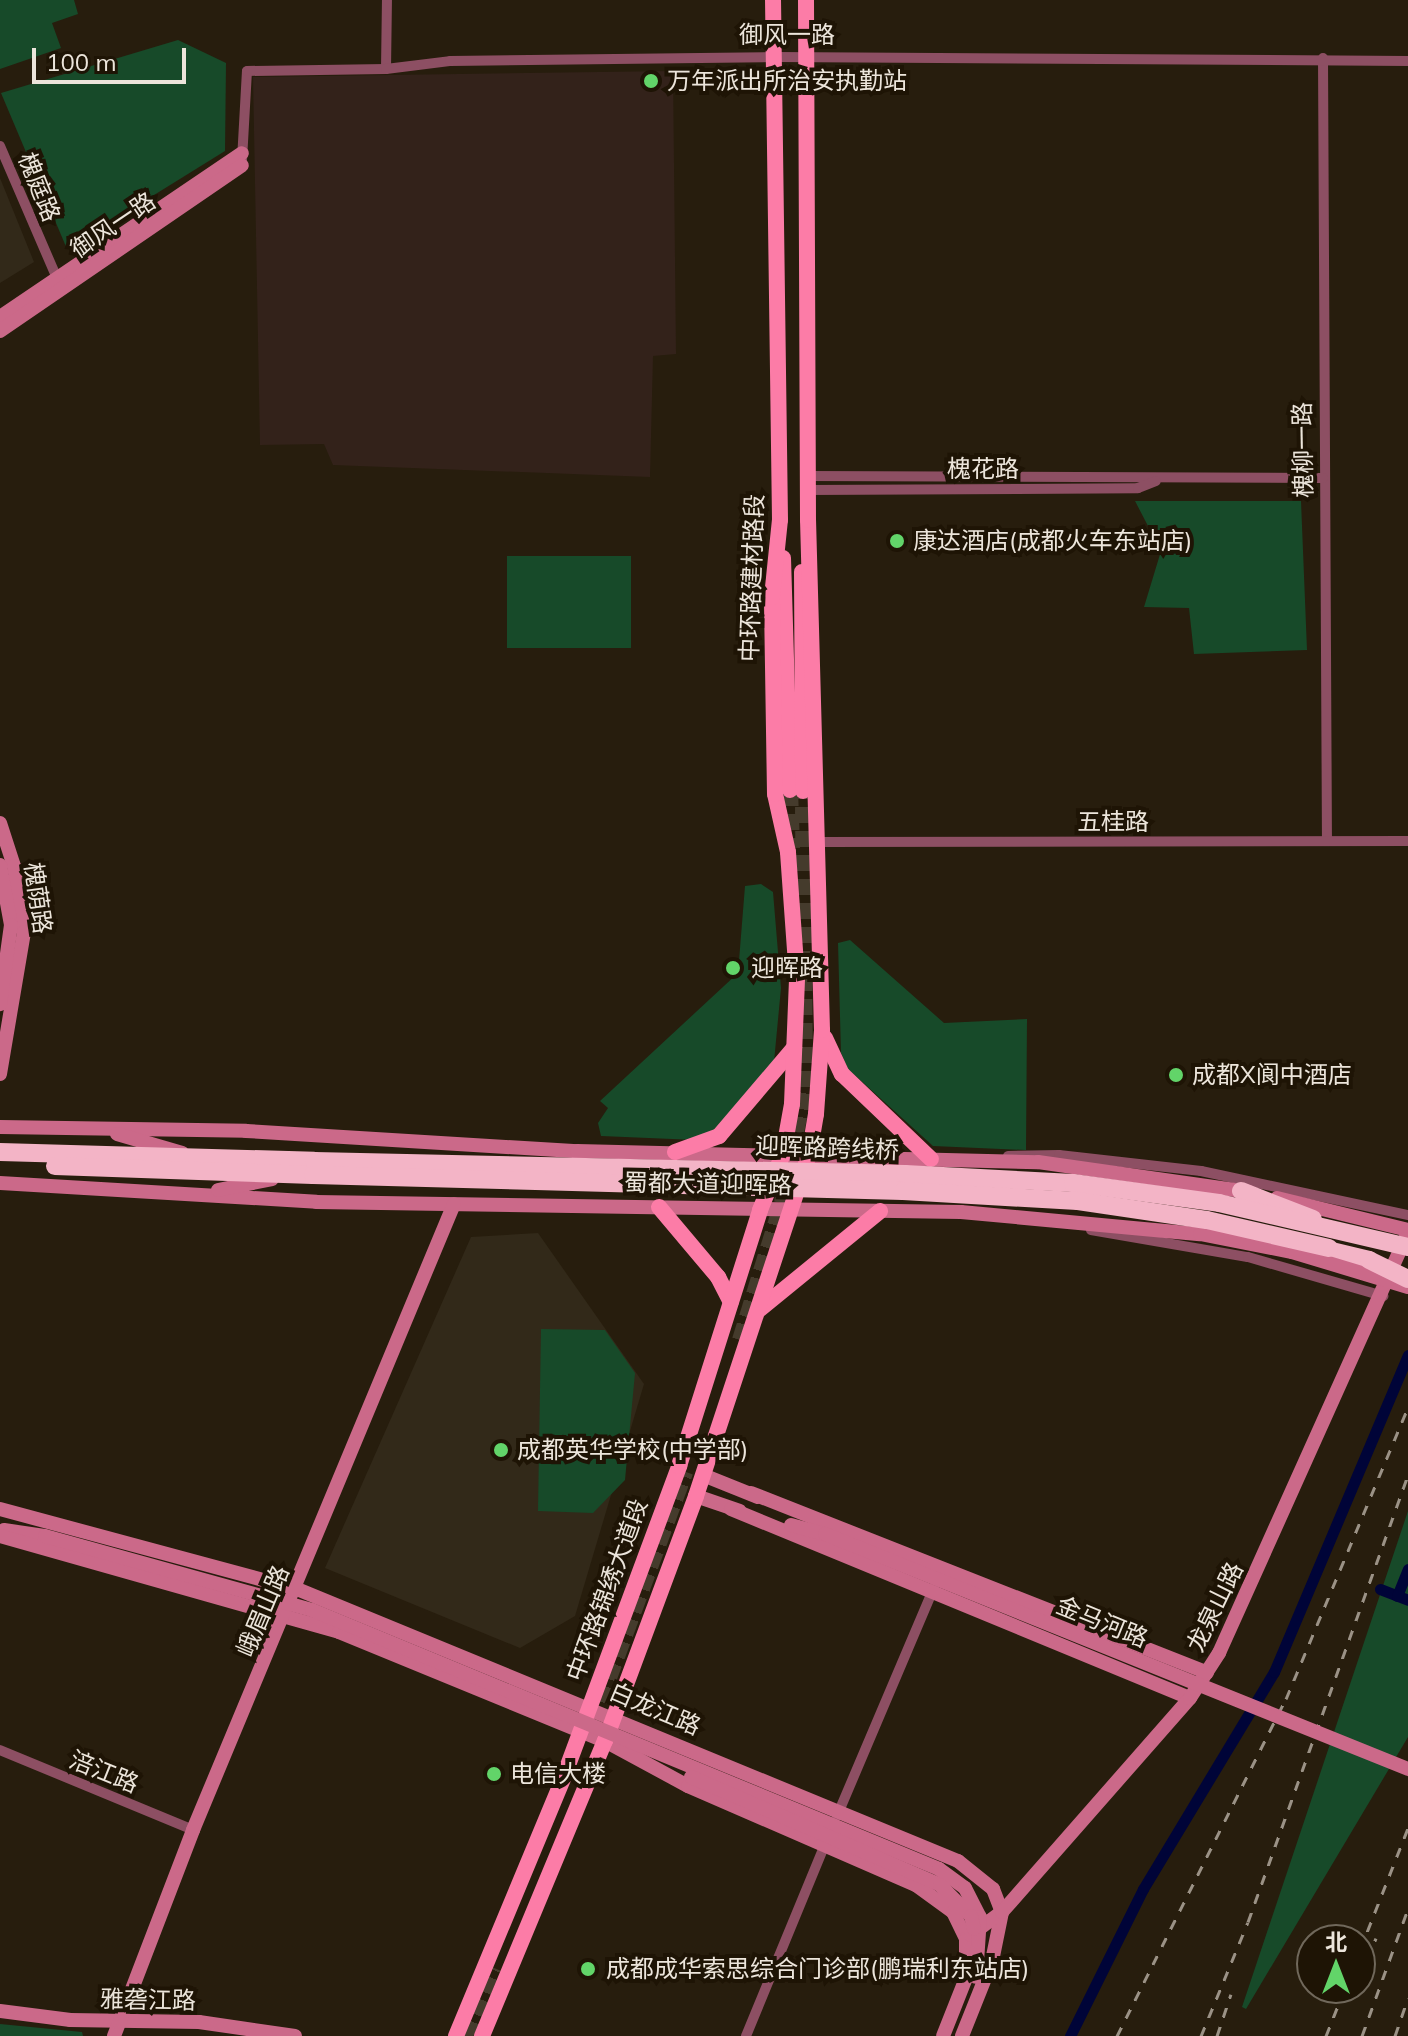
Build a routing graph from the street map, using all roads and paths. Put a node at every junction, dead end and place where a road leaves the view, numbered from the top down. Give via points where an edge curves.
1 (387, 0) edge
2 (773, 0) edge
3 (806, 0) edge
4 (775, 57) junction
5 (809, 57) junction
6 (1323, 58) junction
7 (1408, 61) edge
8 (386, 69) junction
9 (0, 146) edge
10 (242, 159) joint
11 (58, 282) junction
12 (0, 317) edge
13 (0, 331) edge
14 (1323, 478) junction
15 (808, 483) junction
16 (780, 520) junction
17 (808, 520) junction
18 (0, 823) edge
19 (1327, 841) junction
20 (1408, 841) edge
21 (817, 842) junction
22 (0, 865) edge
23 (0, 1004) edge
24 (822, 1030) junction
25 (795, 1047) junction
26 (0, 1074) edge
27 (3, 1125) edge
28 (98, 1128) junction
29 (577, 1151) junction
30 (0, 1152) edge
31 (675, 1152) junction
32 (783, 1154) junction
33 (809, 1155) junction
34 (194, 1156) junction
35 (931, 1159) junction
36 (964, 1159) junction
37 (0, 1164) edge
38 (308, 1170) junction
39 (0, 1183) edge
40 (1241, 1191) junction
41 (198, 1193) junction
42 (454, 1204) junction
43 (577, 1207) junction
44 (659, 1207) junction
45 (760, 1210) junction
46 (787, 1210) junction
47 (880, 1211) junction
48 (961, 1212) junction
49 (1408, 1215) edge
50 (1031, 1216) junction
51 (1335, 1228) junction
52 (1408, 1232) edge
53 (1232, 1239) junction
54 (1408, 1247) edge
55 (1329, 1248) junction
56 (1369, 1260) junction
57 (1408, 1271) edge
58 (1408, 1279) edge
59 (1408, 1287) edge
60 (1384, 1296) junction
61 (731, 1302) junction
62 (756, 1313) junction
63 (703, 1475) junction
64 (751, 1493) junction
65 (696, 1496) junction
66 (0, 1509) edge
67 (731, 1509) junction
68 (0, 1533) edge
69 (825, 1534) junction
70 (942, 1569) junction
71 (297, 1589) junction
72 (932, 1592) junction
73 (285, 1616) junction
74 (1207, 1673) junction
75 (1190, 1698) junction
76 (590, 1705) junction
77 (614, 1716) junction
78 (581, 1731) junction
79 (605, 1741) junction
80 (0, 1750) edge
81 (647, 1760) junction
82 (1408, 1769) edge
83 (840, 1811) junction
84 (193, 1830) junction
85 (824, 1846) junction
86 (1002, 1912) junction
87 (966, 1939) junction
88 (976, 1977) junction
89 (0, 2011) edge
90 (120, 2022) junction
91 (114, 2036) edge
92 (295, 2036) edge
93 (456, 2036) edge
94 (482, 2036) edge
95 (746, 2036) edge
96 (943, 2036) edge
97 (952, 2036) edge
98 (962, 2036) edge

1 - 8 street
2 - 4 main road, 中环路建材路段
3 - 5 main road
4 - 5 street, 御风一路
4 - 8 street, 御风一路 via 450,61
4 - 16 main road, 中环路建材路段
5 - 6 street, 御风一路
5 - 15 main road
6 - 7 street, 御风一路
6 - 14 street, 槐柳一路
8 - 10 street, 御风一路 via 247,71
9 - 11 street, 槐庭路
10 - 11 street, 御风一路
11 - 12 street, 御风一路
11 - 13 street, 御风一路
14 - 15 street, 槐花路 via 1157,481 1138,488
14 - 19 street, 槐柳一路
15 - 17 main road
16 - 17 main road via 796,790 799,595
16 - 25 main road, 中环路建材路段 via 772,597 775,794 788,852 797,978
17 - 21 main road
18 - 26 street, 槐荫路 via 14,866 24,932
19 - 20 street, 五桂路
19 - 21 street, 五桂路
21 - 24 main road
22 - 23 street, 槐荫路 via 11,925
24 - 33 main road
24 - 35 main road via 842,1074
25 - 31 main road via 719,1136
25 - 32 main road, 中环路建材路段
27 - 28 street, 蜀都大道迎晖路
28 - 29 street, 蜀都大道迎晖路 via 382,1137
28 - 34 street
29 - 31 street, 蜀都大道迎晖路
29 - 43 street via 600,1163 604,1178 600,1194
30 - 34 highway
31 - 32 street, 蜀都大道迎晖路
32 - 33 street, 蜀都大道迎晖路
32 - 45 main road, 中环路锦绣大道段
33 - 35 street, 蜀都大道迎晖路
33 - 46 main road, 中环路锦绣大道段
34 - 38 highway
35 - 36 street, 蜀都大道迎晖路
36 - 40 street, 蜀都大道迎晖路 via 1038,1162
36 - 48 street via 949,1165 939,1185 942,1198
36 - 49 street via 1027,1154 1145,1164
37 - 38 highway
38 - 41 street
38 - 51 highway, 迎晖路跨线桥, bridge via 1027,1180 1193,1199
38 - 55 highway, 迎晖路跨线桥, bridge via 1078,1201 1207,1220
39 - 41 street, 蜀都大道迎晖路
40 - 51 highway, bridge
40 - 52 street, 蜀都大道迎晖路
41 - 42 street, 蜀都大道迎晖路
42 - 43 street, 蜀都大道迎晖路
42 - 71 street, 峨眉山路
43 - 44 street, 蜀都大道迎晖路
44 - 45 street, 蜀都大道迎晖路
44 - 61 main road via 718,1277
45 - 46 street, 蜀都大道迎晖路
45 - 61 main road, 中环路锦绣大道段
46 - 47 street, 蜀都大道迎晖路
46 - 62 main road, 中环路锦绣大道段
47 - 48 street, 蜀都大道迎晖路
47 - 62 main road via 783,1284
48 - 50 street, 蜀都大道迎晖路
50 - 53 street, 蜀都大道迎晖路, bridge
50 - 60 street via 1312,1271
51 - 52 highway, bridge
51 - 54 highway, bridge
52 - 60 street, 龙泉山路
53 - 55 highway, bridge
53 - 59 street, 蜀都大道迎晖路, bridge
55 - 56 highway
56 - 57 highway, bridge
56 - 58 highway, bridge
60 - 74 street, 龙泉山路
61 - 76 main road, 中环路锦绣大道段 via 679,1466
62 - 63 main road, 中环路锦绣大道段
63 - 64 street
63 - 65 main road, 中环路锦绣大道段
64 - 69 street
64 - 70 street
65 - 67 street
65 - 77 main road, 中环路锦绣大道段
66 - 71 street, 白龙江路
67 - 69 street
67 - 72 street
68 - 73 street, 白龙江路
68 - 88 street, bridge via 45,1536 230,1585 356,1626 939,1869 965,1888 980,1917
69 - 82 street, 金马河路, bridge
70 - 72 street
70 - 74 street
71 - 73 street, 峨眉山路
71 - 76 street, 白龙江路
72 - 75 street
72 - 83 street
73 - 78 street, 白龙江路 via 339,1632
73 - 84 street, 峨眉山路
74 - 75 street, 龙泉山路
75 - 86 street, 龙泉山路
76 - 77 street, 白龙江路
76 - 78 main road, 中环路锦绣大道段
77 - 79 main road, 中环路锦绣大道段
77 - 83 street, 白龙江路
78 - 79 street, 白龙江路
78 - 93 main road, 中环路锦绣大道段
79 - 81 street, 白龙江路
79 - 94 main road, 中环路锦绣大道段
80 - 84 street, 涪江路
81 - 85 street, 白龙江路 via 688,1786
81 - 88 street, bridge via 940,1885 971,1916 977,1939
83 - 85 street
83 - 86 street, 白龙江路 via 979,1873
84 - 90 street, 峨眉山路
85 - 87 street, 白龙江路 via 940,1900
85 - 95 street
86 - 87 street, 龙泉山路
86 - 98 street via 992,1961
87 - 96 street via 966,1978
88 - 97 street
89 - 90 street, 雅砻江路
90 - 91 street, 峨眉山路
90 - 92 street, 雅砻江路 via 199,2022

